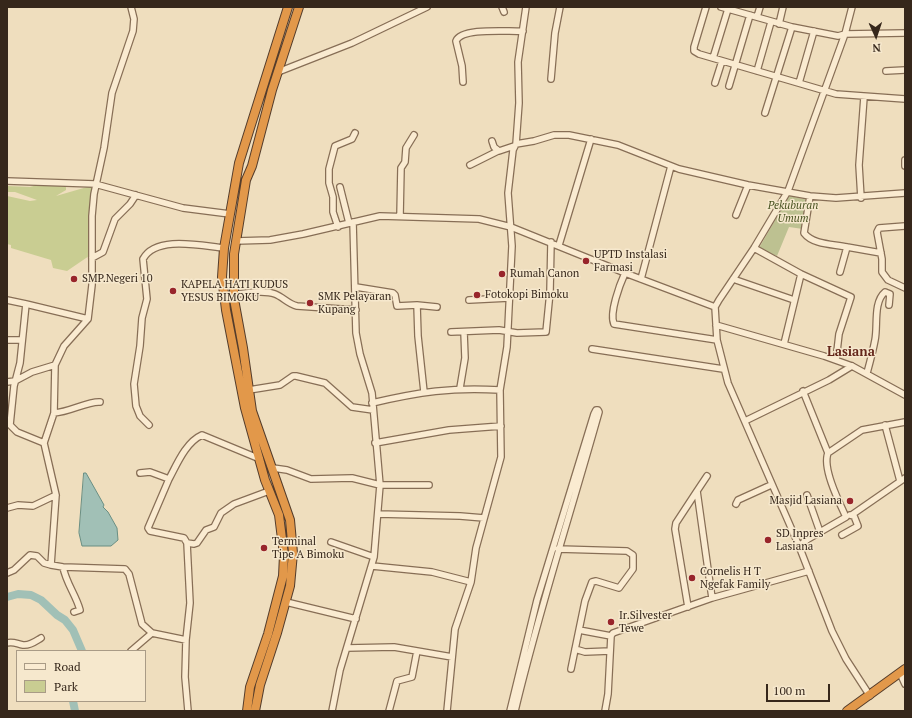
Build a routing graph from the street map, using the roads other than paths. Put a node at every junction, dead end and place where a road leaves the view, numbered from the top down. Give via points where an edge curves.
1 (131, 7) edge
2 (288, 7) edge
3 (299, 7) edge
4 (427, 7) edge
5 (526, 7) edge
6 (560, 7) edge
7 (706, 7) edge
8 (721, 7) edge
9 (760, 7) edge
10 (783, 7) edge
11 (852, 7) edge
12 (728, 9) junction
13 (735, 9) edge
14 (750, 16) junction
15 (757, 17) junction
16 (771, 22) junction
17 (779, 24) junction
18 (792, 27) junction
19 (523, 31) junction
20 (814, 31) junction
21 (905, 33) edge
22 (845, 34) junction
23 (713, 58) junction
24 (722, 60) junction
25 (736, 65) junction
26 (905, 70) edge
27 (757, 71) junction
28 (886, 71) dead end
29 (278, 72) junction
30 (777, 77) junction
31 (551, 79) dead end
32 (463, 82) dead end
33 (715, 83) dead end
34 (799, 83) junction
35 (729, 86) dead end
36 (824, 90) junction
37 (260, 91) junction
38 (271, 95) junction
39 (864, 97) junction
40 (905, 99) edge
41 (766, 113) dead end
42 (355, 132) dead end
43 (414, 135) dead end
44 (591, 139) junction
45 (492, 141) dead end
46 (515, 145) junction
47 (498, 151) junction
48 (905, 160) edge
49 (470, 165) dead end
50 (671, 166) junction
51 (905, 166) edge
52 (7, 180) edge
53 (95, 184) junction
54 (748, 186) junction
55 (340, 187) dead end
56 (788, 191) junction
57 (905, 193) edge
58 (136, 195) junction
59 (810, 196) junction
60 (861, 198) junction
61 (230, 214) junction
62 (736, 215) dead end
63 (400, 216) junction
64 (351, 222) junction
65 (905, 226) edge
66 (338, 227) junction
67 (511, 227) junction
68 (236, 241) junction
69 (551, 242) junction
70 (559, 246) junction
71 (847, 247) junction
72 (224, 248) junction
73 (754, 248) junction
74 (881, 253) junction
75 (92, 258) junction
76 (840, 272) dead end
77 (625, 273) junction
78 (801, 274) junction
79 (641, 279) junction
80 (733, 279) junction
81 (356, 287) junction
82 (905, 288) edge
83 (233, 294) junction
84 (509, 298) junction
85 (7, 300) edge
86 (469, 300) dead end
87 (794, 300) junction
88 (26, 304) junction
89 (417, 305) junction
90 (889, 305) dead end
91 (437, 307) dead end
92 (716, 307) junction
93 (356, 310) junction
94 (88, 319) junction
95 (238, 321) junction
96 (228, 323) junction
97 (716, 325) junction
98 (508, 331) junction
99 (451, 332) dead end
100 (464, 332) junction
101 (7, 340) edge
102 (21, 340) junction
103 (716, 340) junction
104 (784, 344) junction
105 (592, 349) dead end
106 (836, 360) junction
107 (55, 365) junction
108 (852, 366) junction
109 (723, 369) junction
110 (867, 373) junction
111 (15, 381) junction
112 (7, 382) edge
113 (460, 388) junction
114 (250, 390) junction
115 (500, 390) junction
116 (804, 391) junction
117 (424, 392) junction
118 (905, 395) edge
119 (100, 402) dead end
120 (372, 403) junction
121 (372, 410) junction
122 (54, 413) junction
123 (745, 421) junction
124 (905, 422) edge
125 (149, 425) dead end
126 (885, 425) junction
127 (501, 426) junction
128 (44, 443) junction
129 (375, 443) junction
130 (828, 452) junction
131 (261, 463) junction
132 (272, 466) junction
133 (140, 473) dead end
134 (707, 476) dead end
135 (169, 479) junction
136 (902, 479) edge
137 (380, 485) junction
138 (429, 485) dead end
139 (771, 485) junction
140 (269, 491) junction
141 (697, 491) junction
142 (56, 494) junction
143 (807, 494) dead end
144 (736, 504) dead end
145 (7, 508) edge
146 (378, 514) junction
147 (853, 514) junction
148 (846, 517) junction
149 (484, 518) junction
150 (820, 532) junction
151 (842, 535) dead end
152 (283, 537) junction
153 (292, 537) junction
154 (331, 542) dead end
155 (187, 543) junction
156 (799, 546) junction
157 (558, 549) junction
158 (374, 557) junction
159 (51, 565) junction
160 (372, 566) junction
161 (63, 567) junction
162 (809, 571) junction
163 (7, 573) edge
164 (471, 582) junction
165 (712, 598) junction
166 (286, 602) junction
167 (688, 607) junction
168 (74, 612) dead end
169 (536, 616) junction
170 (356, 619) junction
171 (579, 630) junction
172 (152, 633) junction
173 (611, 636) junction
174 (41, 638) dead end
175 (186, 640) junction
176 (7, 643) edge
177 (347, 648) junction
178 (575, 649) junction
179 (132, 650) edge
180 (417, 651) junction
181 (610, 651) junction
182 (452, 657) junction
183 (571, 669) dead end
184 (902, 671) edge
185 (253, 675) junction
186 (262, 677) junction
187 (905, 684) edge
188 (870, 696) junction
189 (188, 711) edge
190 (247, 711) edge
191 (255, 711) edge
192 (332, 711) edge
193 (389, 711) edge
194 (447, 711) edge
195 (510, 711) edge
196 (515, 711) edge
197 (605, 711) edge
198 (848, 711) edge

1 - 53 street via 133,31 112,93 104,148
2 - 37 highway
3 - 29 highway
4 - 29 street via 352,43
5 - 19 street
6 - 31 street
7 - 23 street via 694,49 699,54
8 - 12 street
9 - 15 street
10 - 17 street
11 - 22 street
12 - 13 street
12 - 23 street
13 - 14 street
14 - 15 street
14 - 25 street
15 - 16 street
16 - 17 street
16 - 27 street
17 - 18 street
18 - 20 street
18 - 30 street
19 - 32 street via 474,32 458,38 456,41
19 - 46 street via 518,62 519,103
20 - 22 street via 838,36
20 - 34 street
21 - 22 street
22 - 36 street
23 - 24 street
24 - 25 street
24 - 33 street
25 - 27 street
25 - 35 street
26 - 28 street
27 - 30 street
29 - 38 highway
30 - 34 street
30 - 41 street
34 - 36 street
36 - 39 street
36 - 56 street
37 - 38 highway
37 - 61 highway via 239,163
38 - 68 highway via 246,180
39 - 40 street
39 - 60 street
42 - 66 street via 352,139 335,146 329,169 333,212
43 - 63 street via 406,148 405,162 401,168
44 - 46 street via 554,135
44 - 50 street via 618,145
44 - 70 street
45 - 47 street
46 - 47 street
46 - 67 street via 508,192
47 - 49 street
48 - 51 street
50 - 54 street
50 - 79 street
52 - 53 street
53 - 58 street
53 - 75 street
54 - 56 street
54 - 62 street
55 - 64 street
56 - 59 street
56 - 73 street
57 - 60 street
58 - 61 street via 183,208
58 - 75 street via 115,219 103,252
59 - 60 street
59 - 71 street via 804,233 821,243
61 - 72 highway
63 - 64 street via 370,217
63 - 67 street via 472,218
64 - 66 street
64 - 81 street
65 - 74 street via 878,230
66 - 68 street via 270,240
67 - 69 street
67 - 84 street
68 - 83 highway
69 - 70 street
69 - 98 street via 546,332
70 - 77 street
71 - 74 street
71 - 76 street
72 - 96 highway via 222,277
72 - 125 street via 171,244 149,250 143,259 147,299 142,318 134,384 136,406 140,416
73 - 78 street
73 - 80 street
74 - 82 street via 884,276
75 - 94 street via 92,297
77 - 79 street
77 - 103 street via 615,301 612,317 614,324
78 - 87 street
78 - 106 street via 852,298 839,334
79 - 92 street
80 - 87 street
80 - 92 street
81 - 89 street via 393,293 397,306
81 - 93 street
83 - 93 street via 271,293 297,306
83 - 95 highway
84 - 86 street
84 - 98 street
85 - 88 street
87 - 104 street
88 - 94 street
88 - 102 street
89 - 91 street
89 - 117 street
90 - 110 street via 890,294 885,292 878,308 878,327
92 - 97 street
93 - 120 street via 357,341 370,382
94 - 107 street via 64,346
95 - 96 highway
95 - 114 highway
96 - 131 highway via 245,408
97 - 103 street
97 - 104 street
98 - 100 street
98 - 115 street
99 - 100 street
100 - 113 street via 465,358
101 - 102 street
102 - 111 street via 20,363
103 - 109 street
104 - 106 street
105 - 109 street
106 - 108 street
107 - 111 street via 32,372
107 - 122 street
108 - 110 street
108 - 116 street
109 - 123 street
110 - 118 street
111 - 112 street
111 - 128 street via 10,427
113 - 115 street
113 - 117 street
114 - 121 street via 280,385 296,376 325,384 352,407
114 - 132 highway via 254,415
115 - 127 street
116 - 123 street
116 - 130 street
117 - 120 street
119 - 122 street via 94,401 75,409
120 - 121 street
121 - 129 street
122 - 128 street
123 - 139 street
124 - 126 street
126 - 130 street via 862,430
126 - 136 street
127 - 129 street via 455,429
127 - 149 street via 501,463
128 - 142 street
129 - 137 street
130 - 148 street via 827,462 832,483
131 - 132 highway
131 - 135 street via 202,435 192,442
131 - 140 highway
132 - 137 street via 311,479 352,478
132 - 153 highway via 290,520
133 - 135 street via 150,472
134 - 141 street
135 - 155 street via 148,528 150,531 184,538
136 - 147 street
137 - 138 street
137 - 146 street
139 - 144 street via 738,500
139 - 156 street
140 - 152 highway via 279,515
140 - 155 street via 234,504 221,513 214,527 206,530 197,543
141 - 165 street
141 - 167 street via 674,529
142 - 145 street via 33,506
142 - 159 street
143 - 150 street
146 - 149 street
146 - 158 street
147 - 148 street
147 - 151 street via 858,526
148 - 150 street
149 - 164 street
150 - 156 street
152 - 153 highway
152 - 185 highway via 283,576 268,634
153 - 166 highway via 293,568
154 - 158 street
155 - 175 street via 190,604
156 - 162 street
157 - 169 street
157 - 169 street via 598,410 594,414
157 - 171 street via 627,551 633,555 633,569 620,588 592,582
158 - 160 street
159 - 161 street
159 - 163 street via 44,564 36,556 30,555
160 - 164 street via 432,572
160 - 170 street
161 - 168 street via 66,581 80,610
161 - 172 street via 124,569 129,574 142,624
162 - 165 street
162 - 188 street via 832,631 846,659
164 - 182 street via 456,622
165 - 167 street
166 - 170 street
166 - 186 highway
167 - 173 street via 628,627
169 - 195 street
169 - 196 street
170 - 177 street
171 - 173 street
171 - 178 street
172 - 175 street
172 - 179 street
173 - 181 street
174 - 176 street via 31,644
175 - 189 street via 185,677
177 - 180 street via 394,647
177 - 192 street via 336,682
178 - 181 street via 585,652
178 - 183 street
180 - 182 street
180 - 193 street via 413,675 397,681
181 - 197 street
182 - 194 street
184 - 187 street
184 - 188 highway
185 - 186 highway
185 - 190 highway
186 - 191 highway
188 - 198 highway

